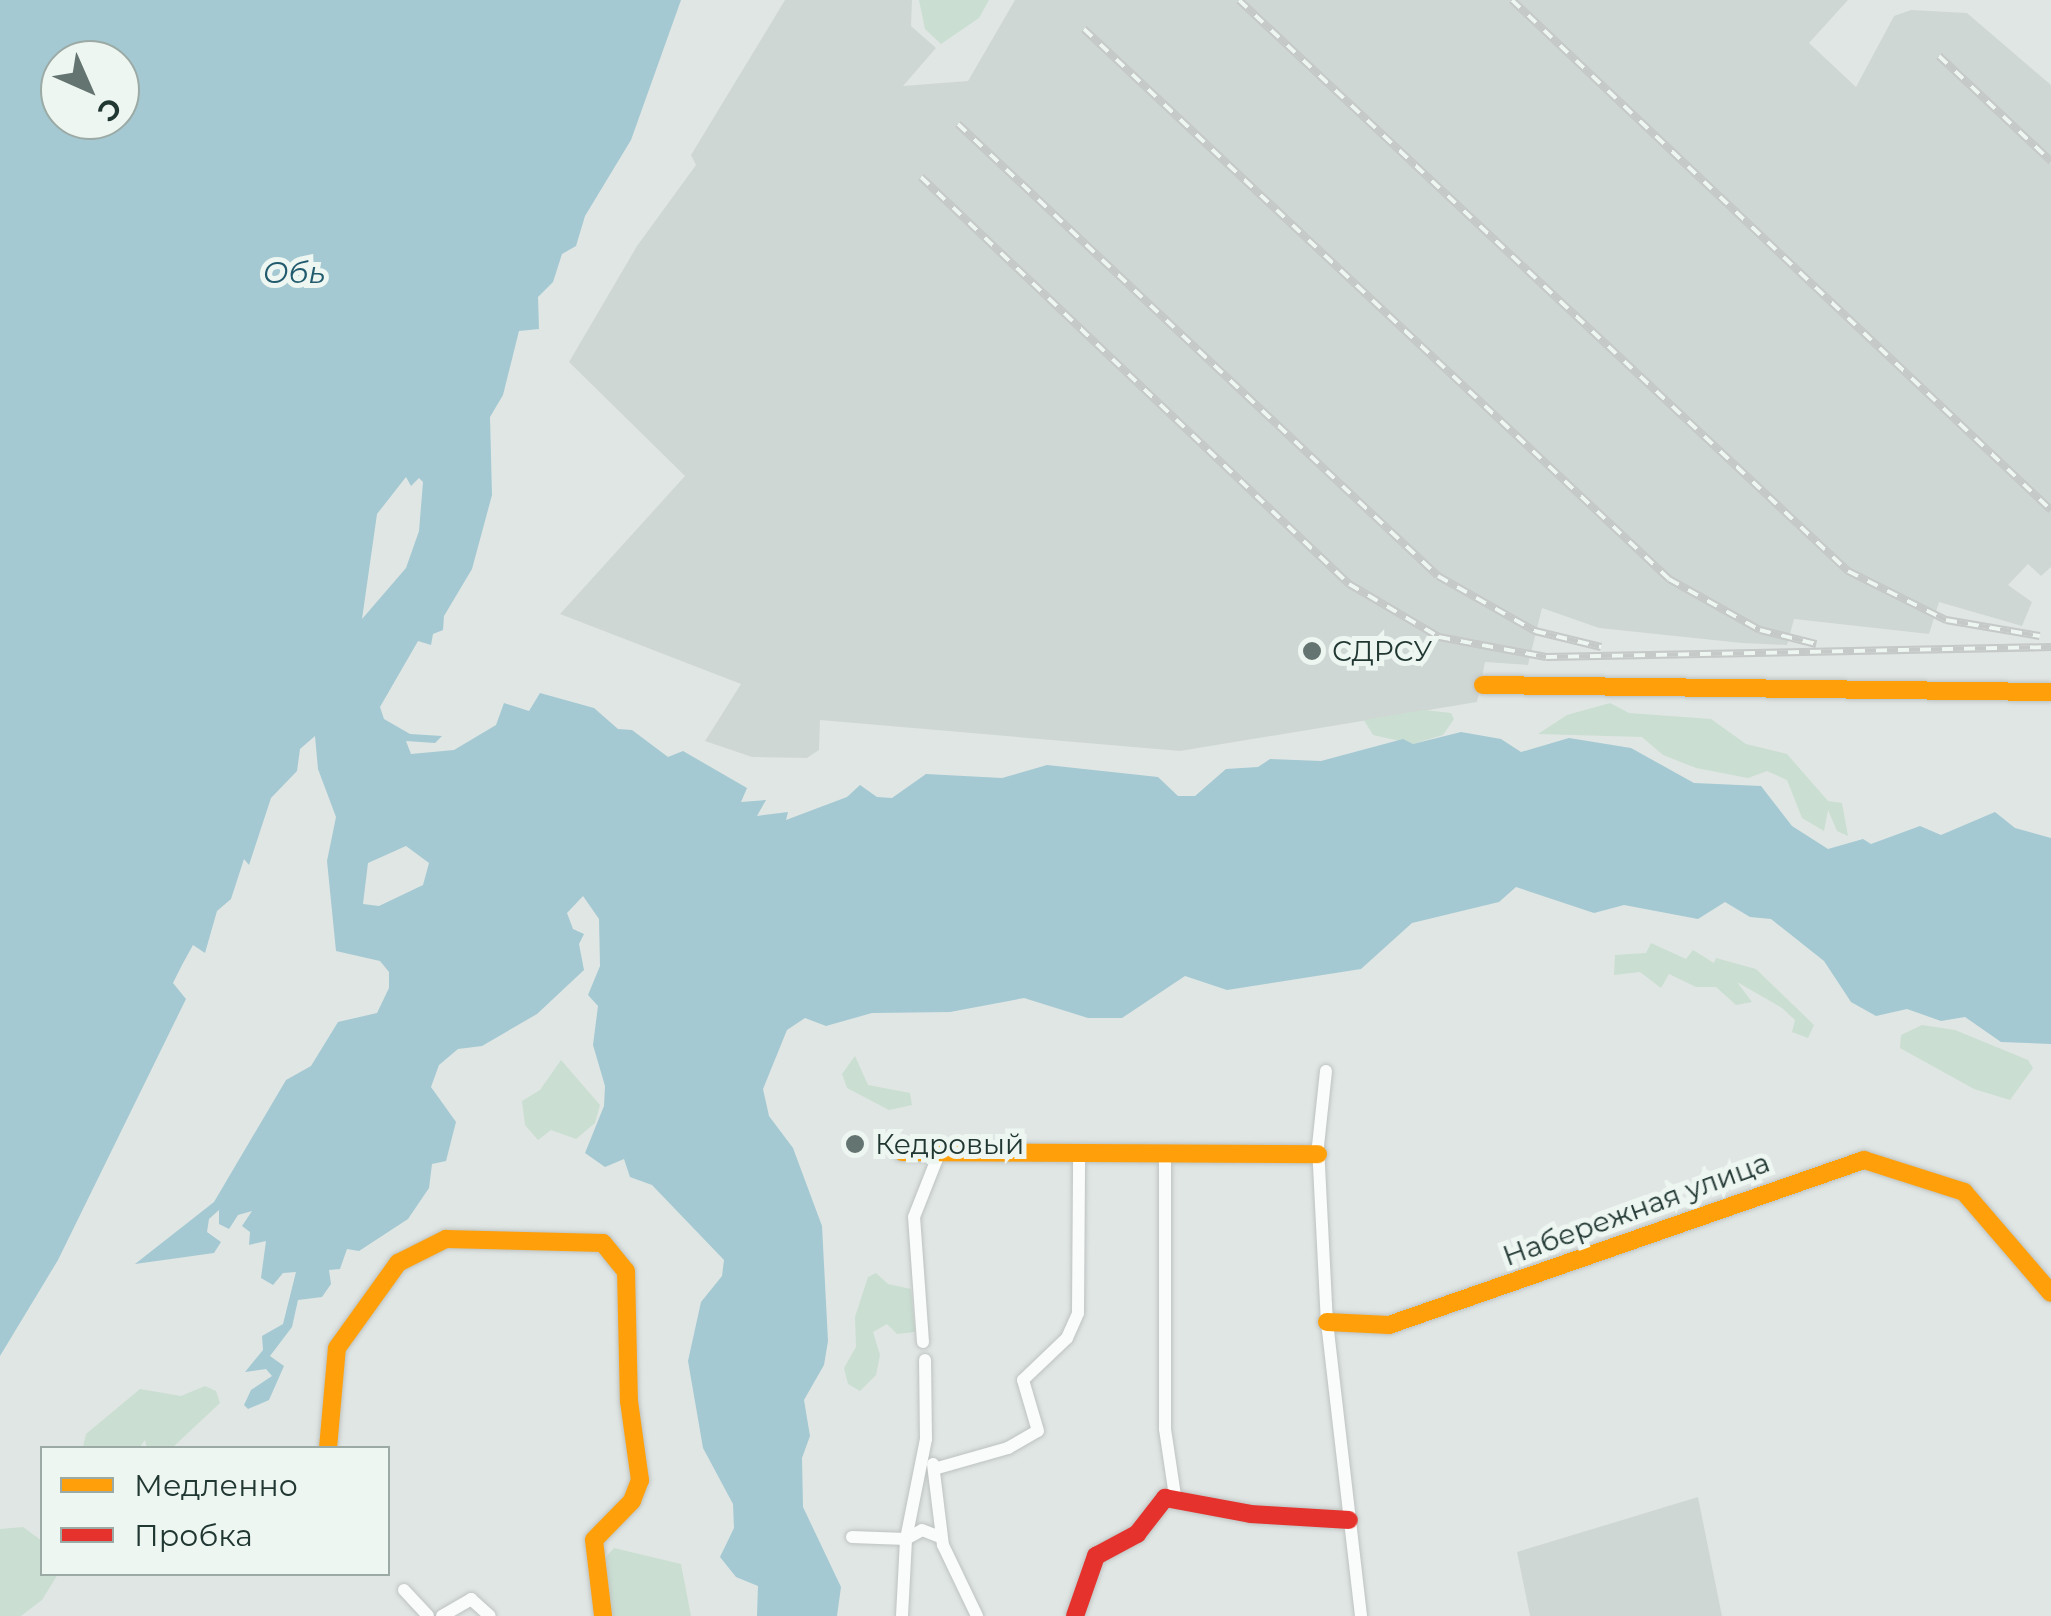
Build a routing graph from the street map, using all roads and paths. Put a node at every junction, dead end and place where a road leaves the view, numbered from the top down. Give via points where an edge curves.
1 (1483, 686) dead end
2 (2051, 692) edge
3 (1326, 1071) dead end
4 (940, 1151) junction
5 (1079, 1151) junction
6 (902, 1152) dead end
7 (1164, 1154) junction
8 (1318, 1154) junction
9 (2051, 1293) edge
10 (1326, 1322) junction
11 (923, 1342) dead end
12 (925, 1360) dead end
13 (926, 1439) junction
14 (328, 1446) edge
15 (934, 1469) junction
16 (1175, 1496) junction
17 (1349, 1520) junction
18 (852, 1537) dead end
19 (940, 1537) junction
20 (906, 1539) junction
21 (404, 1590) dead end
22 (428, 1616) edge
23 (442, 1616) edge
24 (490, 1616) edge
25 (603, 1616) edge
26 (902, 1616) edge
27 (977, 1616) edge
28 (1075, 1616) edge
29 (1361, 1616) edge

1 - 2 street
3 - 8 street
4 - 5 street
4 - 6 street
4 - 11 street via 914,1217
5 - 7 street
5 - 15 street via 1078,1312 1067,1338 1023,1380 1038,1431 1008,1448
7 - 8 street
7 - 16 street via 1165,1414
8 - 10 street
9 - 10 street, Набережная улица via 1964,1192 1857,1161 1389,1326
10 - 17 street
12 - 13 street
13 - 15 street
13 - 20 street
14 - 25 street via 337,1348 398,1263 446,1238 603,1243 626,1270 629,1401 640,1480 632,1502 594,1540
15 - 19 street
16 - 17 street via 1251,1514
16 - 28 street via 1137,1534 1096,1556
17 - 29 street
18 - 20 street
19 - 20 street via 922,1530
19 - 27 street
20 - 26 street
21 - 22 street
23 - 24 street via 471,1599

